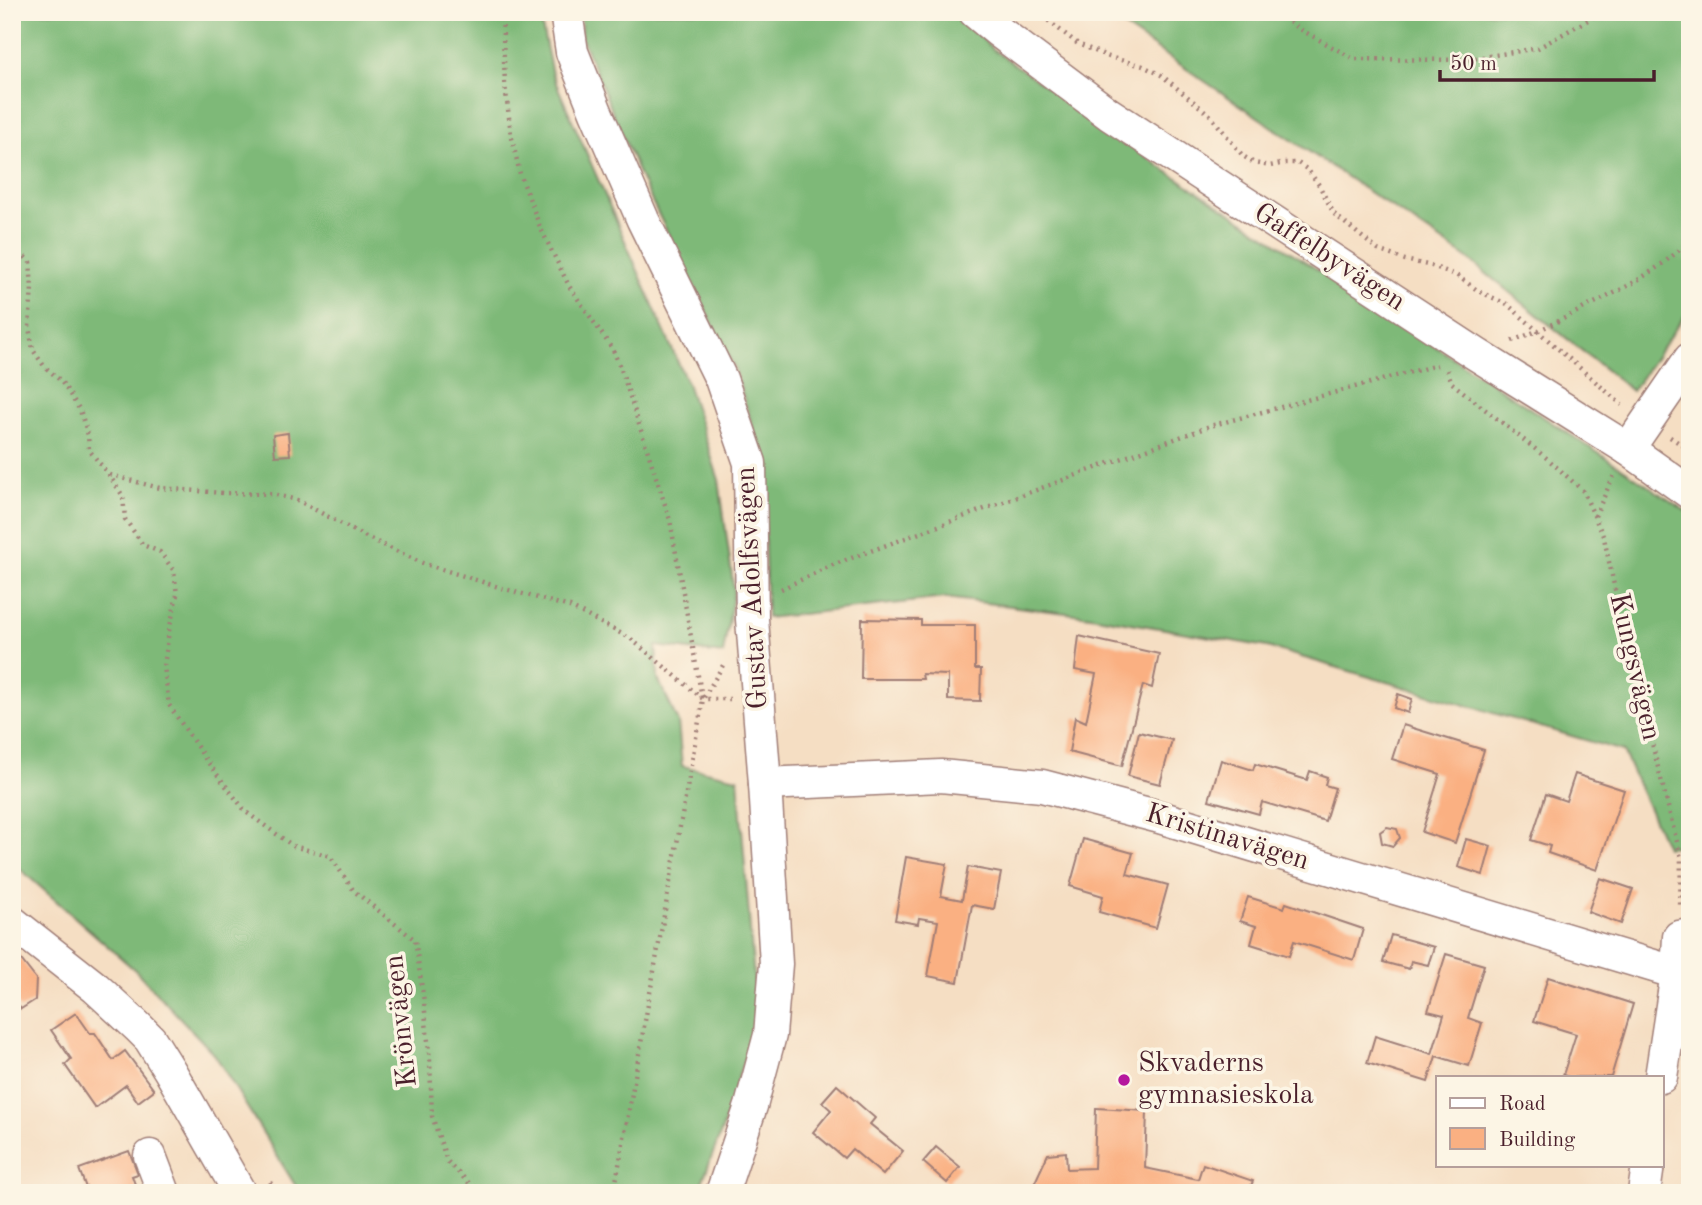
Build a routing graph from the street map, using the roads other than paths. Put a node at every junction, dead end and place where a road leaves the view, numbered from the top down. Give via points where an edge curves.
1 (566, 12) edge
2 (975, 12) edge
3 (1690, 359) edge
4 (1628, 449) junction
5 (1690, 493) edge
6 (765, 784) junction
7 (12, 922) edge
8 (1685, 936) edge
9 (1677, 973) junction
10 (1661, 1076) edge
11 (150, 1156) dead end
12 (1648, 1166) edge
13 (164, 1193) edge
14 (240, 1193) edge
15 (722, 1193) edge
16 (1644, 1193) edge

1 - 6 street, Gustav Adolfsvägen via 572,52 596,112 721,379 750,463 752,619
2 - 4 street, Gaffelbyvägen via 1109,114
3 - 4 street
4 - 5 street, Gaffelbyvägen
6 - 9 street, Kristinavägen via 941,776 1042,786
6 - 15 street, Gustav Adolfsvägen via 776,964 770,1035
7 - 14 street via 96,988 149,1040
8 - 9 street
9 - 10 street
11 - 13 street
12 - 16 street

